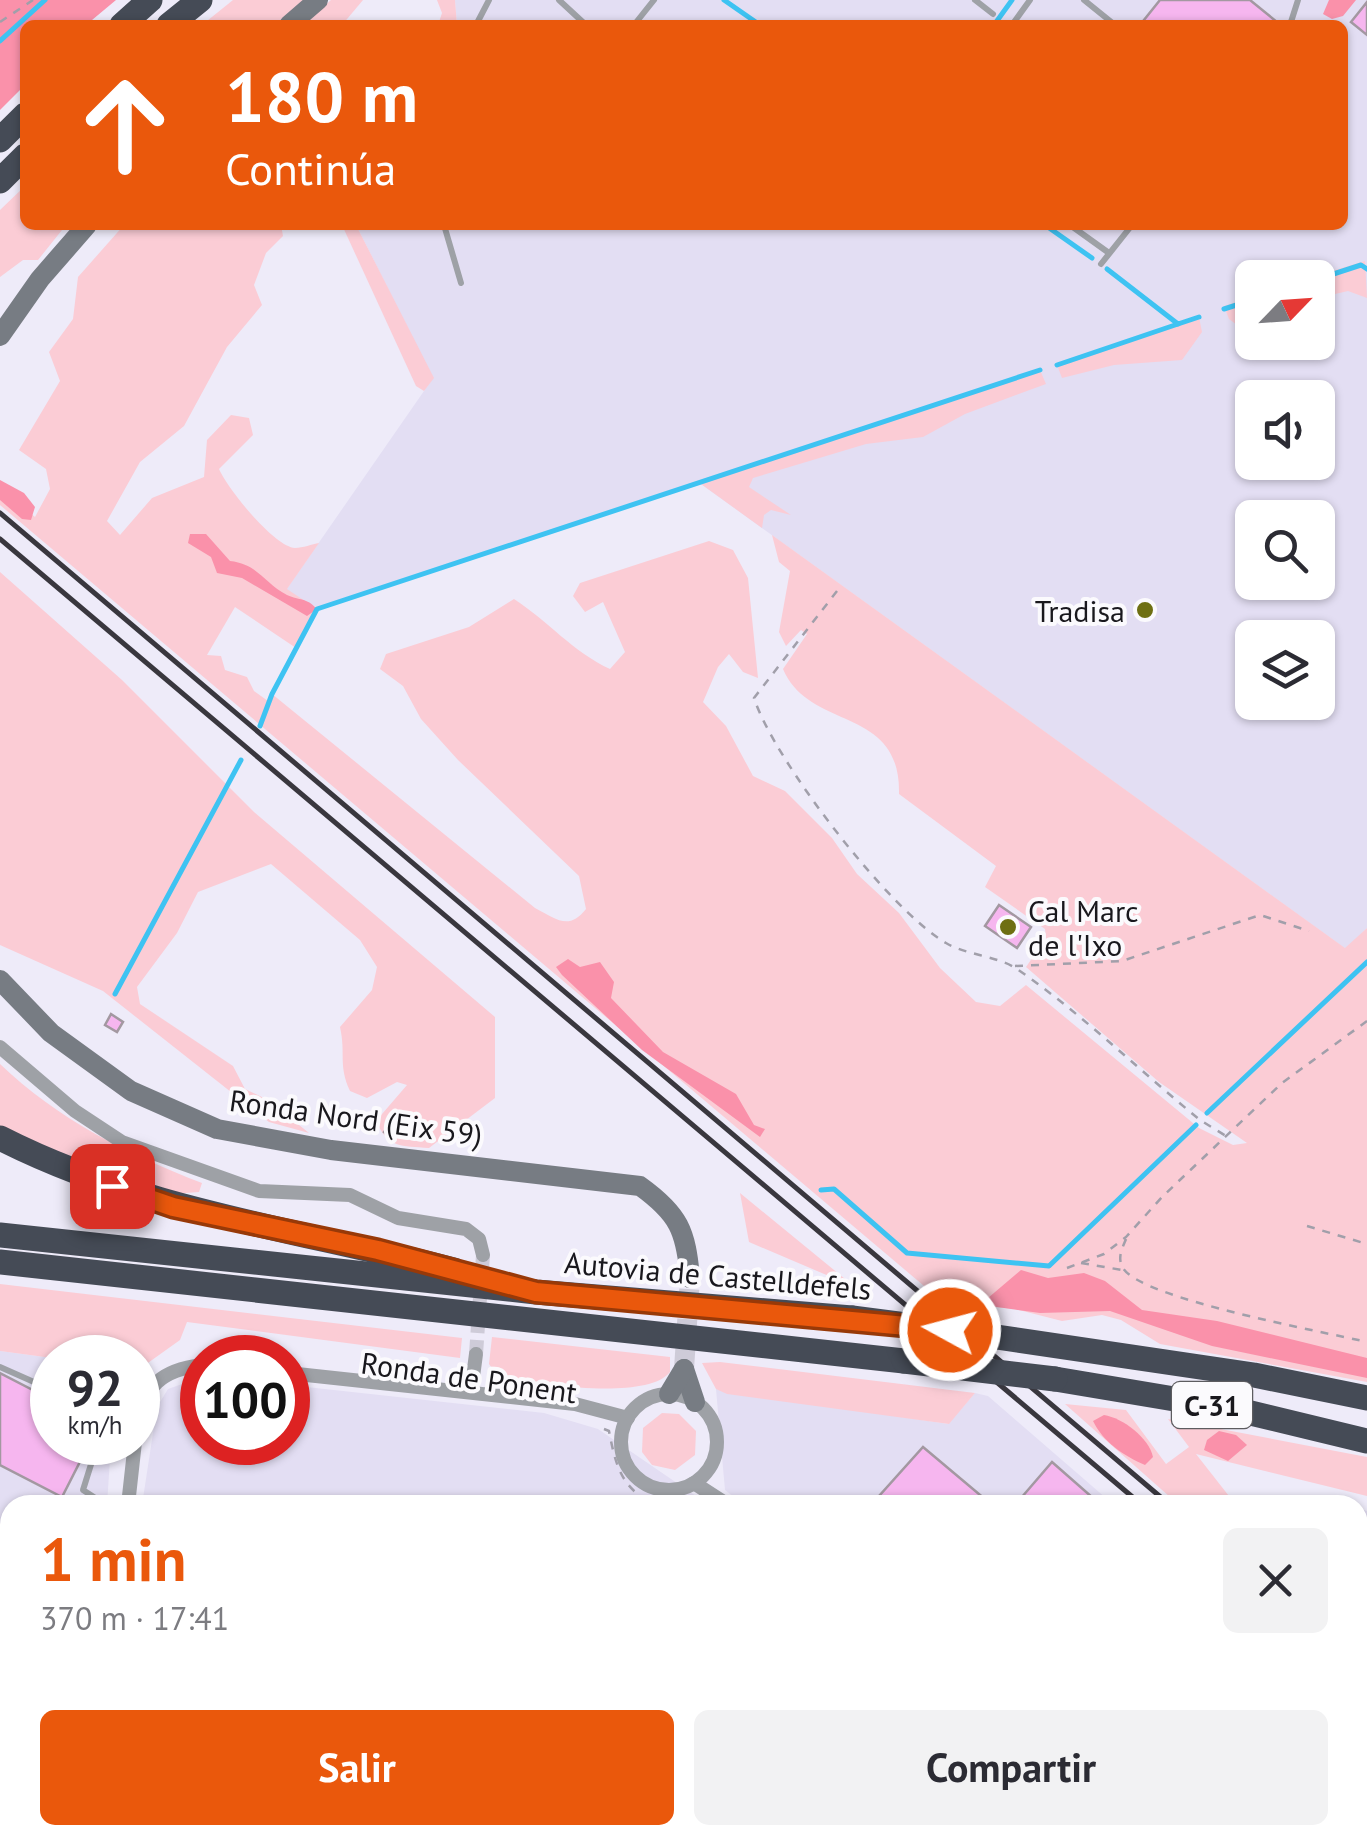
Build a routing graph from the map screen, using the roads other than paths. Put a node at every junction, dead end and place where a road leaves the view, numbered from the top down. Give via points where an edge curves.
1 (150, 0) edge
2 (200, 0) edge
3 (318, 0) edge
4 (560, 0) edge
5 (654, 0) edge
6 (975, 0) edge
7 (1084, 0) edge
8 (993, 14) dead end
9 (128, 20) edge
10 (175, 20) edge
11 (295, 20) edge
12 (581, 20) edge
13 (638, 20) edge
14 (1110, 20) edge
15 (20, 120) edge
16 (0, 140) edge
17 (20, 161) edge
18 (0, 182) edge
19 (84, 230) edge
20 (445, 230) edge
21 (1077, 230) edge
22 (1128, 230) edge
23 (1109, 253) junction
24 (1101, 264) dead end
25 (460, 283) dead end
26 (0, 336) edge
27 (0, 980) edge
28 (0, 1048) edge
29 (0, 1138) edge
30 (0, 1235) edge
31 (484, 1256) dead end
32 (0, 1263) edge
33 (690, 1278) tunnel mouth
34 (536, 1292) junction
35 (476, 1354) tunnel mouth
36 (0, 1367) edge
37 (310, 1375) edge
38 (30, 1380) edge
39 (471, 1392) junction
40 (669, 1394) joint
41 (1367, 1398) edge
42 (695, 1402) joint
43 (628, 1418) junction
44 (1367, 1440) edge
45 (89, 1465) edge
46 (131, 1465) edge
47 (708, 1468) junction
48 (694, 1483) junction
49 (88, 1495) edge
50 (127, 1495) edge
51 (713, 1495) edge
52 (721, 1495) edge

1 - 9 highway
2 - 10 highway
3 - 11 main road
4 - 12 lane
5 - 13 lane
6 - 8 lane
7 - 14 lane
15 - 16 highway
17 - 18 highway
19 - 26 main road
20 - 25 lane
21 - 23 lane
22 - 23 lane
23 - 24 lane
27 - 33 main road, Ronda Nord (Eix 59) via 51,1033 130,1091 217,1129 331,1150 640,1186 680,1224
28 - 31 street via 122,1142 260,1191 350,1196 398,1218 466,1229
29 - 34 highway via 52,1165 173,1207
30 - 34 highway, Autovia de Castelldefels / C-31
32 - 44 highway, Autovia de Castelldefels / C-31, bridge via 1055,1379
34 - 41 highway, Autovia de Castelldefels / C-31, bridge via 984,1334 1254,1374
35 - 39 street
36 - 38 lane
37 - 39 street, Ronda de Ponent
39 - 43 street, Ronda de Ponent via 576,1404
40 - 42 main road via 684,1369
40 - 43 street via 645,1400
42 - 47 street via 714,1427
43 - 48 street via 621,1446 632,1473 657,1489
45 - 49 lane via 82,1481
46 - 50 street
47 - 48 street
47 - 52 street
48 - 51 street

